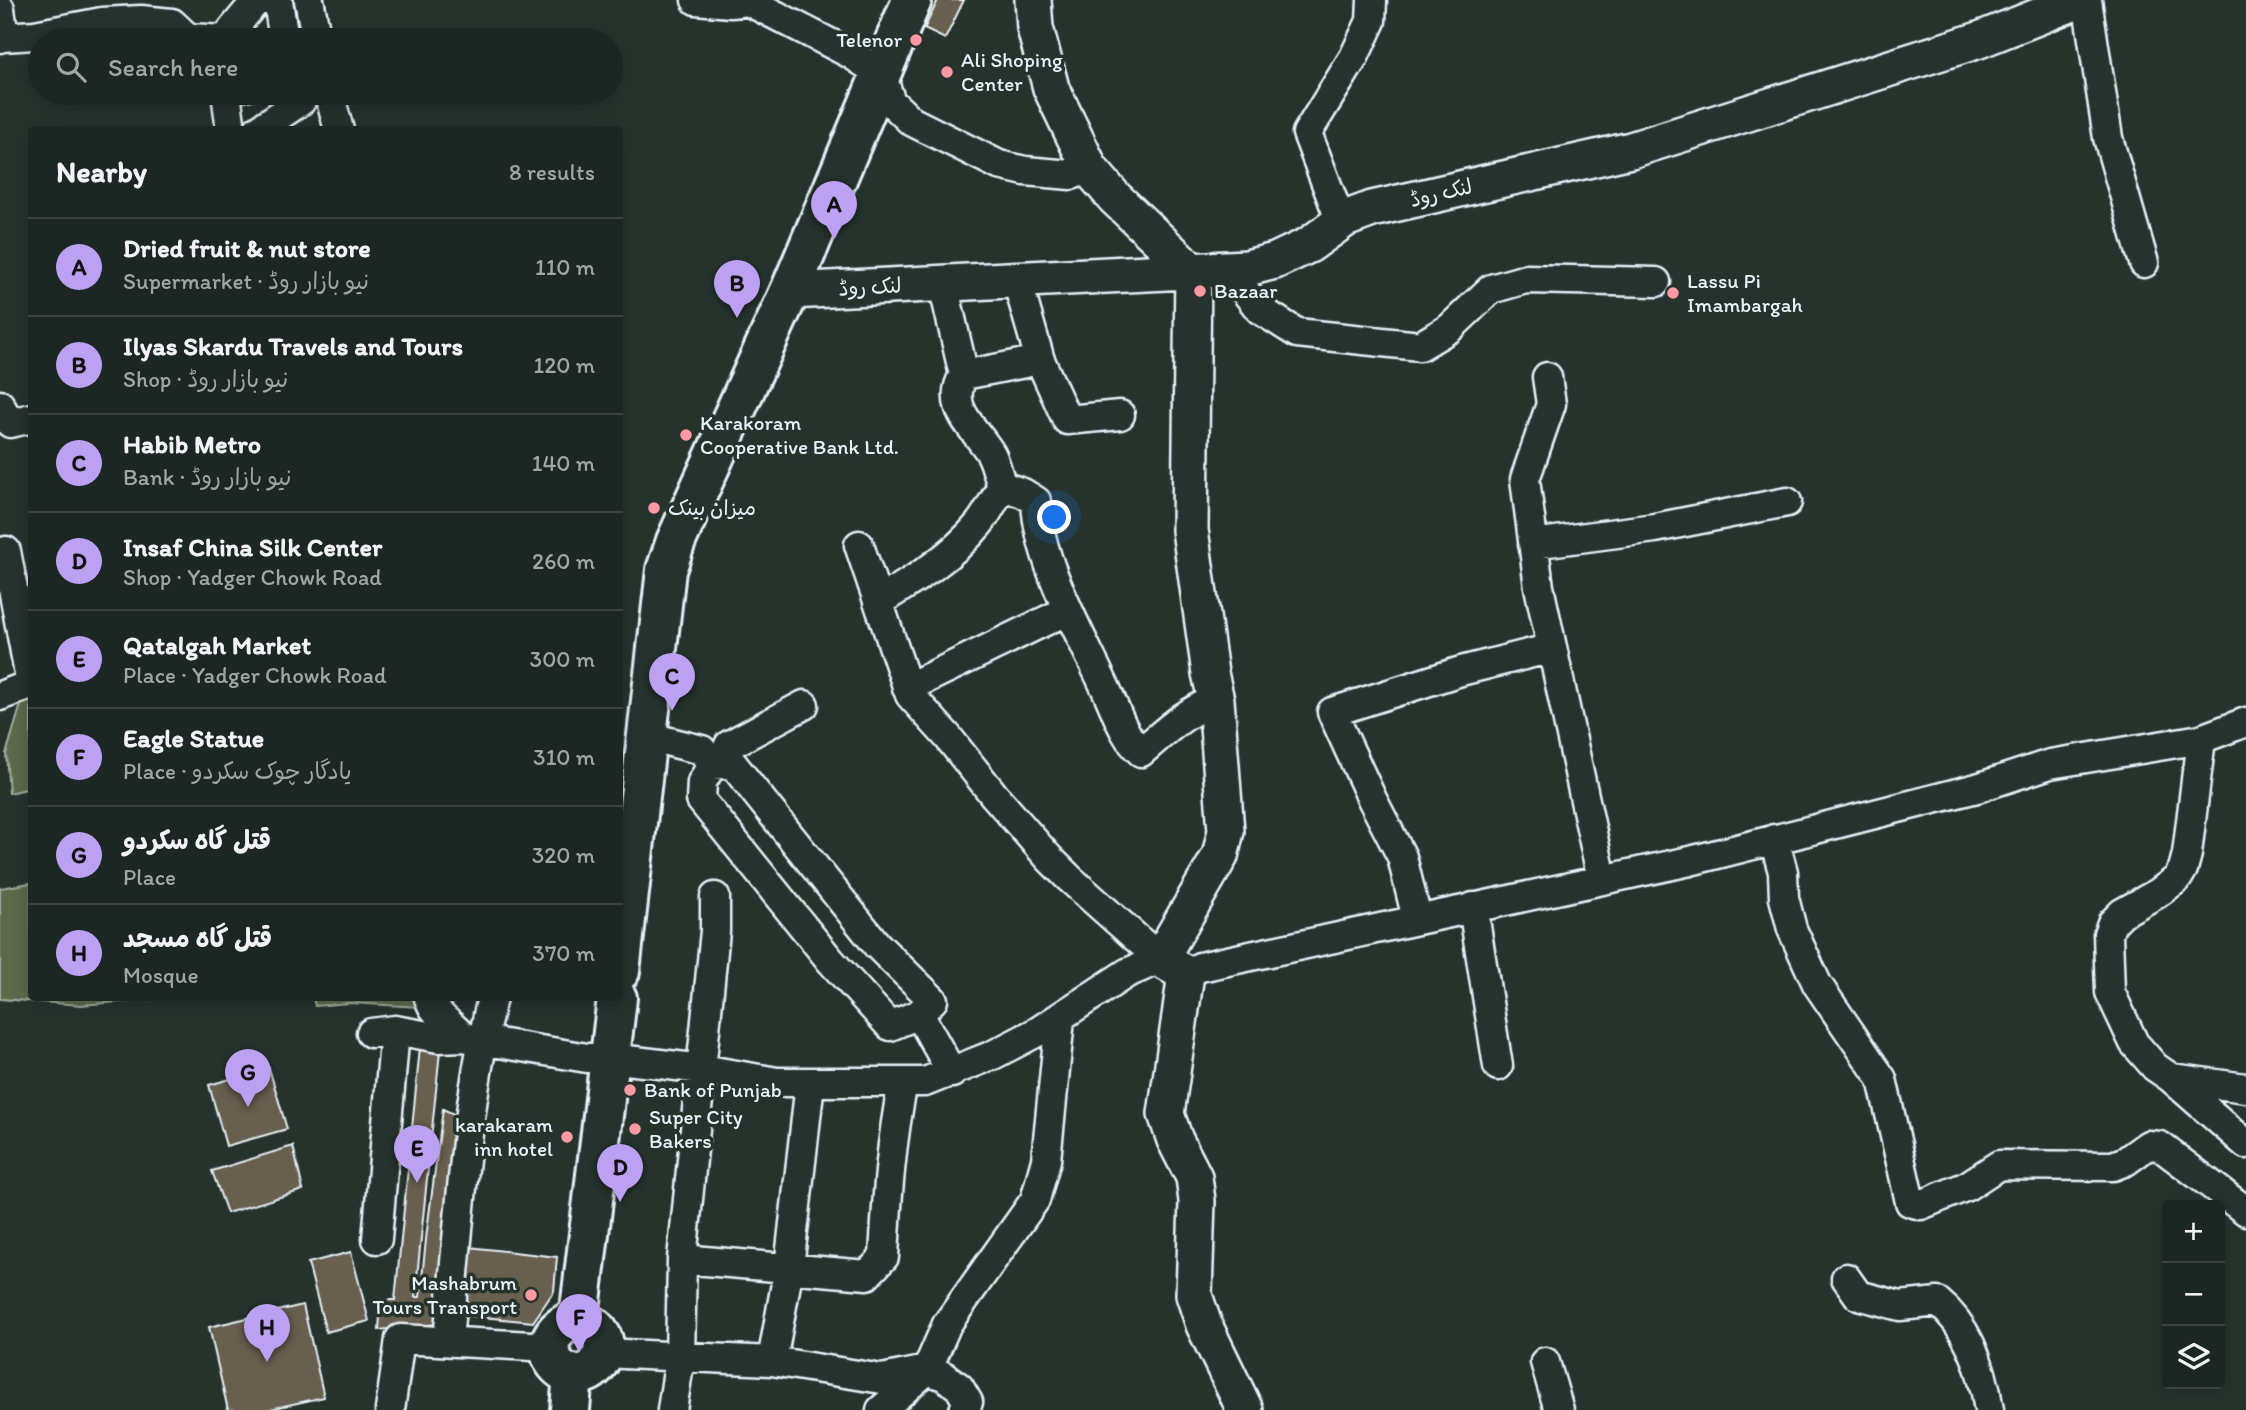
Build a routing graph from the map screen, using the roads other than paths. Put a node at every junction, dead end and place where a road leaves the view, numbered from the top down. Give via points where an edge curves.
1 (282, 0) edge
2 (696, 0) edge
3 (912, 0) edge
4 (1033, 0) edge
5 (1372, 0) edge
6 (2080, 0) edge
7 (2087, 0) edge
8 (0, 9) edge
9 (71, 28) edge
10 (177, 28) edge
11 (235, 28) edge
12 (283, 28) edge
13 (306, 28) edge
14 (28, 36) edge
15 (1, 38) edge
16 (881, 74) junction
17 (228, 105) edge
18 (295, 105) edge
19 (332, 105) edge
20 (230, 126) edge
21 (264, 126) edge
22 (338, 126) edge
23 (1090, 169) junction
24 (1341, 222) junction
25 (2144, 263) dead end
26 (1228, 269) junction
27 (1193, 272) junction
28 (1017, 280) junction
29 (1656, 282) dead end
30 (943, 284) junction
31 (790, 291) junction
32 (1040, 360) junction
33 (964, 375) junction
34 (1547, 377) dead end
35 (0, 405) edge
36 (1120, 415) dead end
37 (28, 419) edge
38 (1002, 486) junction
39 (1787, 502) dead end
40 (1533, 544) junction
41 (859, 545) dead end
42 (6, 551) dead end
43 (878, 602) junction
44 (1068, 610) junction
45 (1552, 648) junction
46 (28, 668) edge
47 (28, 685) edge
48 (907, 688) junction
49 (0, 695) edge
50 (1216, 700) junction
51 (804, 705) dead end
52 (2246, 722) edge
53 (646, 736) junction
54 (2201, 739) junction
55 (722, 764) junction
56 (1774, 839) junction
57 (624, 874) edge
58 (1602, 879) junction
59 (715, 897) dead end
60 (623, 898) edge
61 (1473, 907) junction
62 (1418, 919) junction
63 (1173, 966) junction
64 (430, 1001) edge
65 (491, 1001) edge
66 (617, 1001) edge
67 (919, 1014) junction
68 (1059, 1019) junction
69 (472, 1039) junction
70 (610, 1058) junction
71 (1498, 1066) dead end
72 (702, 1069) junction
73 (951, 1073) junction
74 (2171, 1078) junction
75 (810, 1083) junction
76 (903, 1083) junction
77 (2246, 1088) edge
78 (2246, 1144) edge
79 (2246, 1211) edge
80 (377, 1239) dead end
81 (682, 1259) junction
82 (789, 1267) junction
83 (1846, 1278) dead end
84 (579, 1318) junction
85 (448, 1340) junction
86 (604, 1353) junction
87 (680, 1358) junction
88 (772, 1361) junction
89 (1545, 1362) dead end
90 (927, 1370) junction
91 (564, 1377) edge
92 (390, 1410) edge
93 (672, 1410) edge
94 (881, 1410) edge
95 (964, 1410) edge
96 (1245, 1410) edge
97 (1559, 1410) edge
98 (1989, 1410) edge

1 - 11 street
1 - 12 street
1 - 13 street
2 - 16 street via 748,1
3 - 16 highway
4 - 23 main road via 1035,28 1051,88
5 - 24 street via 1371,21 1354,57 1307,133
6 - 24 main road, لنک روڈ via 1979,40 1631,150 1371,209
7 - 25 street via 2108,138
8 - 15 street
9 - 10 street via 141,20 172,23
14 - 15 street
16 - 23 street via 891,102 911,121 999,165 1071,175
16 - 31 highway
17 - 20 street
18 - 21 street
19 - 22 street
23 - 27 main road
24 - 26 main road, لنک روڈ via 1309,245 1275,261
26 - 27 main road, لنک روڈ
26 - 29 street via 1259,309 1297,332 1420,346 1450,328 1490,289 1526,279
27 - 28 main road, لنک روڈ
27 - 50 main road via 1190,530
28 - 30 main road, لنک روڈ
28 - 32 street
30 - 31 main road, لنک روڈ
30 - 33 street
31 - 53 highway via 666,570
32 - 33 street
32 - 36 street via 1067,420
33 - 38 street via 958,400 962,414 991,454
34 - 40 street via 1551,404 1525,479
35 - 37 street via 10,423
38 - 43 street via 979,524 948,554
38 - 44 street via 1036,502 1037,522
39 - 40 street via 1655,528
40 - 45 street
41 - 43 street
42 - 46 street
43 - 48 street
44 - 48 street
44 - 50 street via 1121,726 1141,752 1175,721
45 - 58 street
45 - 62 street via 1332,712 1402,857
47 - 49 street
48 - 63 street via 1049,858
50 - 63 main road via 1226,831 1220,856
51 - 55 street via 729,745
52 - 54 street
53 - 55 street via 702,750
53 - 57 highway
54 - 56 street via 2050,764 1977,788
54 - 74 street via 2183,869 2177,880 2122,913 2108,934 2110,992 2119,1014 2134,1042
55 - 67 street via 877,945 933,1000
55 - 67 street via 702,782 701,800 830,960 890,1026
56 - 58 street
56 - 79 street via 1792,929 1817,984 1882,1079 1910,1202 1921,1205 1944,1196 1999,1165 2113,1166 2148,1145 2160,1146
57 - 60 highway
58 - 61 street
59 - 72 street
61 - 62 street
61 - 71 street
62 - 63 street via 1200,967
63 - 68 street via 1127,973
63 - 96 main road via 1166,1114 1194,1177 1194,1295
64 - 69 street via 431,1008
65 - 69 street
66 - 70 highway
67 - 73 street
68 - 73 street
68 - 90 street via 1046,1160 1035,1200 947,1324
69 - 70 street
69 - 80 street via 383,1032
69 - 85 street
70 - 72 street
70 - 84 highway
72 - 75 street
72 - 81 street
73 - 76 street via 925,1082
74 - 77 street
74 - 78 street
75 - 76 street
75 - 82 street
76 - 82 street via 893,1133 884,1257 867,1275
81 - 82 street
81 - 87 street
82 - 88 street
83 - 98 street via 1858,1295 1900,1306 1938,1302 1950,1312 1968,1337
84 - 86 highway via 596,1327
84 - 91 highway via 553,1333
85 - 91 street
85 - 92 street via 400,1339
86 - 87 street
86 - 91 highway via 586,1373
87 - 88 street
87 - 93 street
88 - 90 street via 882,1379
89 - 97 street
90 - 94 street
90 - 95 street via 959,1387 968,1402

